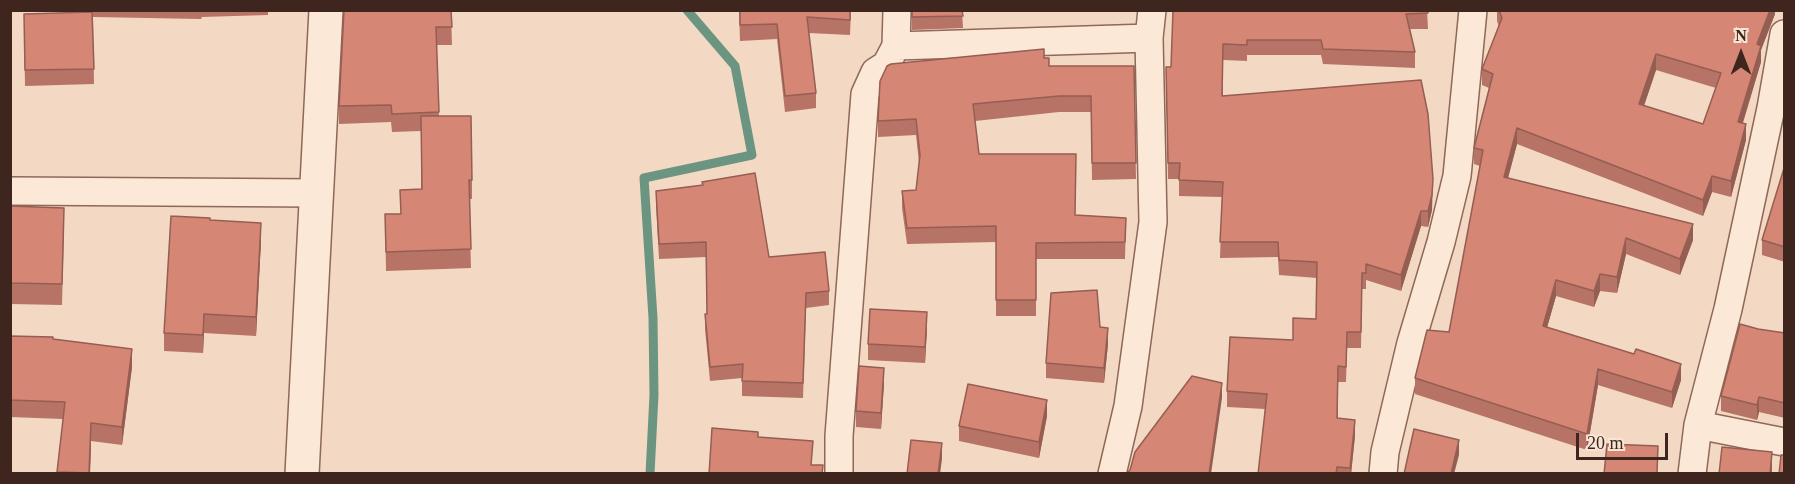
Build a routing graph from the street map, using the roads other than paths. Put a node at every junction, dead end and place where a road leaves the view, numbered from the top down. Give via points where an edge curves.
1 (326, 10) edge
2 (897, 10) edge
3 (1152, 10) edge
4 (1473, 10) edge
5 (1785, 34) edge
6 (1149, 38) junction
7 (896, 46) junction
8 (1778, 110) edge
9 (10, 191) edge
10 (317, 193) junction
11 (1698, 424) junction
12 (1785, 442) edge
13 (302, 474) edge
14 (839, 474) edge
15 (1112, 474) edge
16 (1383, 474) edge
17 (1692, 474) edge

1 - 10 street
2 - 7 street
3 - 6 street
4 - 16 street via 1457,176 1411,343
5 - 8 street
6 - 7 street
6 - 15 street via 1153,222 1128,406
7 - 14 street via 886,65 875,72 865,94
8 - 11 street
9 - 10 street
10 - 13 street
11 - 12 street
11 - 17 street

